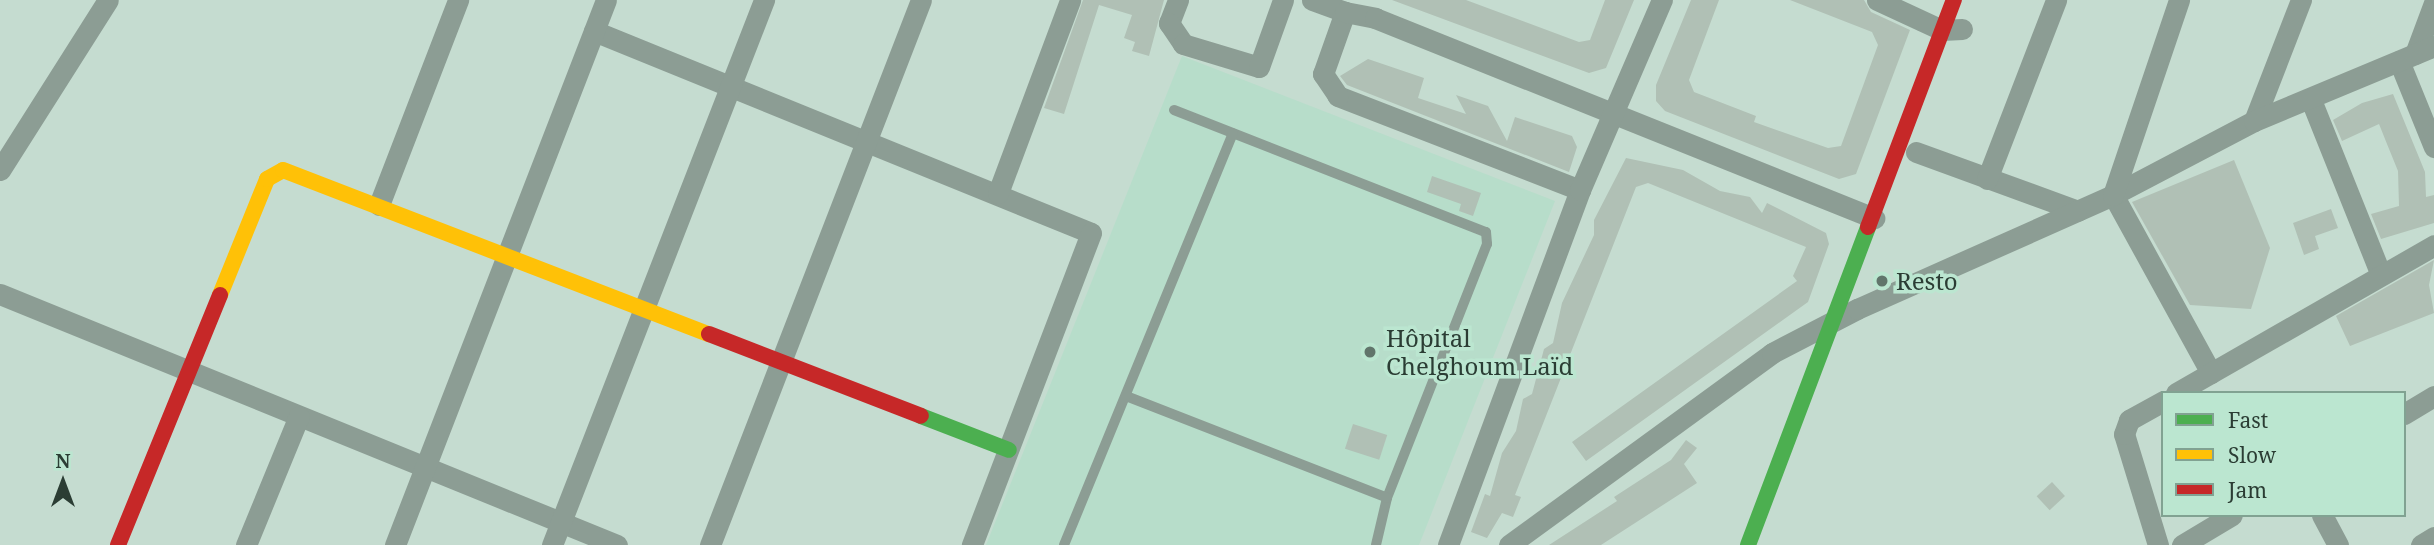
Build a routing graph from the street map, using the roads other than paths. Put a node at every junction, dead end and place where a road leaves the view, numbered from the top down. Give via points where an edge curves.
1 (108, 0) edge
2 (458, 0) edge
3 (606, 0) edge
4 (764, 0) edge
5 (921, 0) edge
6 (1070, 0) edge
7 (1178, 0) edge
8 (1283, 0) edge
9 (1312, 0) edge
10 (1662, 0) edge
11 (1877, 0) edge
12 (1954, 0) edge
13 (1972, 0) edge
14 (2056, 0) edge
15 (2179, 0) edge
16 (2301, 0) edge
17 (2434, 3) edge
18 (1378, 9) edge
19 (1345, 12) junction
20 (1952, 29) junction
21 (594, 31) junction
22 (2416, 53) edge
23 (730, 86) junction
24 (2311, 100) junction
25 (1174, 110) dead end
26 (1614, 116) junction
27 (2253, 121) junction
28 (1233, 133) junction
29 (867, 140) junction
30 (2434, 146) edge
31 (1916, 152) junction
32 (0, 170) edge
33 (1987, 179) junction
34 (1580, 190) junction
35 (998, 193) junction
36 (2113, 195) junction
37 (379, 205) junction
38 (2078, 211) junction
39 (1874, 218) junction
40 (2434, 245) edge
41 (509, 253) junction
42 (2381, 275) junction
43 (0, 294) edge
44 (645, 306) junction
45 (1857, 309) junction
46 (1829, 325) junction
47 (1847, 335) dead end
48 (782, 360) junction
49 (188, 370) junction
50 (2211, 373) junction
51 (2180, 391) edge
52 (1126, 396) junction
53 (2434, 396) edge
54 (2161, 402) edge
55 (2406, 413) edge
56 (299, 415) junction
57 (1009, 450) junction
58 (426, 467) junction
59 (1387, 498) junction
60 (2229, 517) edge
61 (2323, 517) edge
62 (561, 522) junction
63 (2434, 537) edge
64 (1448, 544) edge
65 (118, 545) edge
66 (246, 545) edge
67 (396, 545) edge
68 (551, 545) edge
69 (617, 545) edge
70 (710, 545) edge
71 (972, 545) edge
72 (1064, 545) edge
73 (1376, 545) edge
74 (1509, 545) edge
75 (1748, 545) edge
76 (2158, 545) edge
77 (2182, 545) edge
78 (2339, 545) edge
79 (2421, 545) edge

1 - 32 street
2 - 37 street
3 - 21 street
4 - 23 street
5 - 29 street
6 - 35 street
7 - 8 street via 1169,23 1183,44 1259,67
9 - 19 street
10 - 26 street
11 - 20 street
12 - 20 street
13 - 20 street
14 - 33 street
15 - 36 street
16 - 27 street
17 - 22 street
18 - 19 street
18 - 26 street
19 - 34 street via 1323,74 1338,96
20 - 31 street
20 - 39 street
21 - 23 street
21 - 41 street
22 - 24 street
22 - 30 street
23 - 29 street
23 - 44 street
24 - 27 street
24 - 42 street
25 - 28 lane
26 - 34 street
26 - 39 street
27 - 36 street
28 - 52 lane
28 - 59 lane via 1486,232 1487,244
29 - 35 street
29 - 48 street
31 - 33 street
31 - 45 street
33 - 38 street
34 - 64 street
35 - 57 street via 1091,233
36 - 38 street
36 - 50 street
37 - 41 street
37 - 49 street via 283,170 273,172
38 - 45 street
39 - 46 street
40 - 42 street
41 - 44 street
41 - 58 street
42 - 50 street
43 - 49 street
44 - 48 street
44 - 62 street
45 - 46 street
45 - 47 street
46 - 74 street via 1772,353
46 - 75 street
48 - 57 street
48 - 70 street
49 - 56 street
49 - 65 street
50 - 51 street
52 - 59 lane
52 - 72 lane
53 - 55 street
54 - 76 street via 2129,420 2124,434
56 - 58 street
56 - 66 street
57 - 71 street
58 - 62 street
58 - 67 street
59 - 73 lane
60 - 77 street
61 - 78 street
62 - 68 street
62 - 69 street
63 - 79 street

